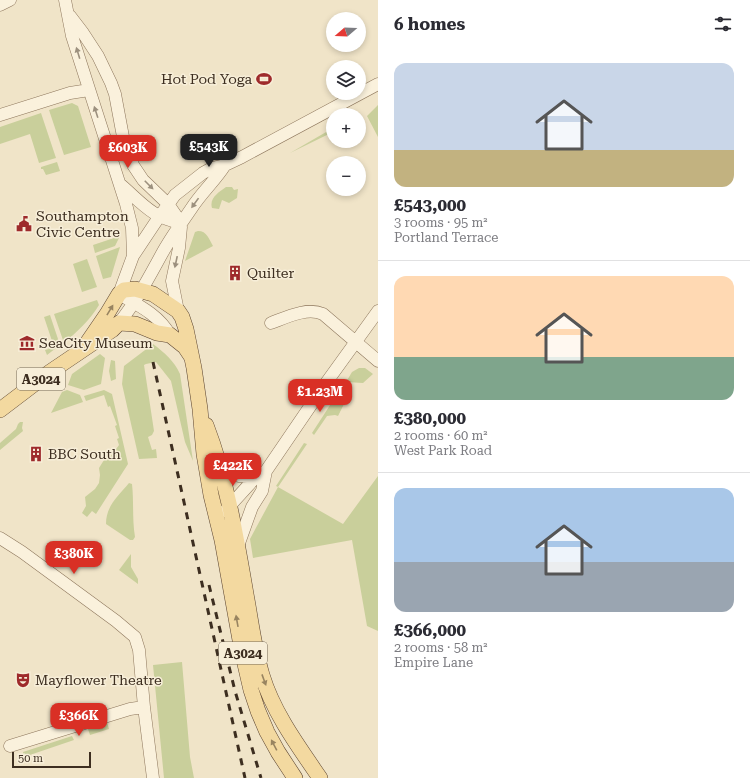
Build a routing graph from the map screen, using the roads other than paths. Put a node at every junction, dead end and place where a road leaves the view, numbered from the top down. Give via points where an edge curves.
1 (10, 0) edge
2 (65, 0) edge
3 (0, 5) edge
4 (69, 16) junction
5 (378, 84) edge
6 (89, 90) junction
7 (0, 115) edge
8 (225, 165) junction
9 (121, 185) junction
10 (168, 204) junction
11 (159, 217) junction
12 (181, 224) junction
13 (133, 256) junction
14 (142, 290) junction
15 (118, 294) junction
16 (134, 302) junction
17 (178, 311) junction
18 (378, 311) edge
19 (119, 323) junction
20 (271, 323) dead end
21 (170, 335) junction
22 (355, 342) junction
23 (83, 349) junction
24 (192, 357) junction
25 (378, 361) edge
26 (200, 409) junction
27 (0, 410) edge
28 (219, 464) junction
29 (261, 474) junction
30 (252, 507) junction
31 (231, 511) junction
32 (217, 518) junction
33 (0, 538) edge
34 (238, 546) junction
35 (144, 707) junction
36 (10, 746) dead end
37 (153, 778) edge
38 (295, 778) edge
39 (320, 778) edge

1 - 3 street
2 - 4 street
6 -> 4 street via 72,36
4 -> 10 street via 94,50 111,83 124,142 133,165 143,180
5 - 8 street
6 - 7 street via 70,93
9 -> 6 street
8 - 10 street via 202,173
8 -> 12 street
9 - 11 street
9 - 13 street via 132,228
10 - 11 street
10 - 12 street
11 - 12 street
11 - 13 street
12 - 14 street
12 -> 17 street via 172,281
13 - 15 street
14 - 15 main road, A3024 via 129,289
14 - 16 street
14 - 17 main road, A3024 via 163,299
15 - 16 street
23 -> 15 main road, A3024 via 108,314
16 - 19 street
16 - 21 street via 161,322
17 - 24 main road, A3024 via 186,329
18 - 22 street
19 - 21 main road via 135,324
19 - 23 main road, A3024
20 - 22 street via 286,323 296,314 317,311
21 - 24 main road via 185,347
22 - 25 street
22 - 29 street
23 - 27 main road, A3024
24 - 26 main road, A3024
26 - 28 main road, A3024
26 - 32 main road, A3024 via 204,454
28 - 29 street via 239,476
28 - 31 main road, A3024
29 - 30 street via 262,491
29 - 31 street
30 - 31 street
30 - 34 street
31 - 32 street
31 - 34 main road, A3024
38 -> 32 main road, A3024 via 267,732 251,690
33 - 35 street via 132,633 139,645
34 -> 39 main road, A3024 via 262,676 285,724
35 - 36 street
35 - 37 street

